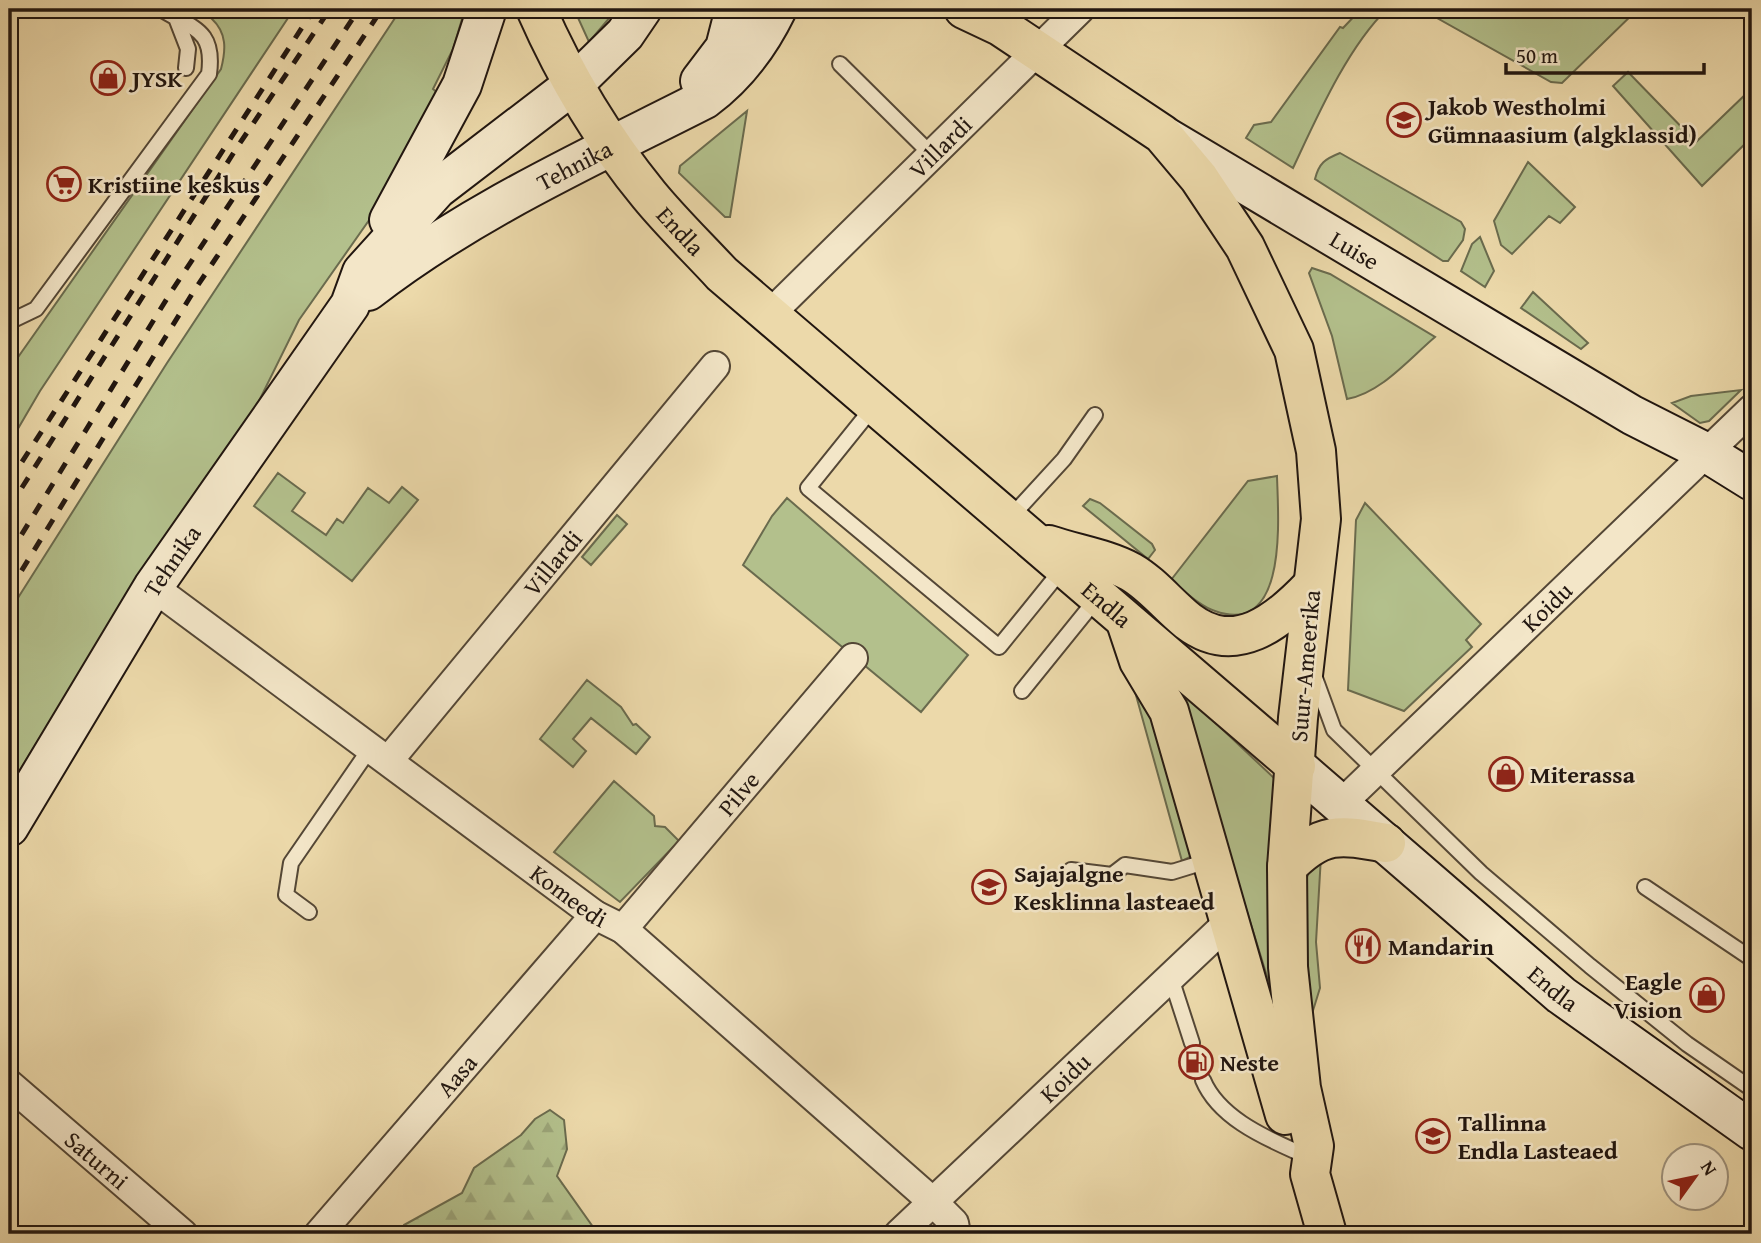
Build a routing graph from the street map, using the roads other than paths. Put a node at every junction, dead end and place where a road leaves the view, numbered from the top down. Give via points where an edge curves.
1 (161, 9) edge
2 (487, 9) edge
3 (536, 9) edge
4 (642, 9) edge
5 (735, 9) edge
6 (777, 9) edge
7 (964, 9) edge
8 (1080, 9) edge
9 (176, 18) junction
10 (993, 18) edge
11 (1037, 51) junction
12 (840, 64) dead end
13 (186, 68) dead end
14 (574, 84) junction
15 (659, 122) junction
16 (1162, 134) junction
17 (612, 145) junction
18 (932, 155) junction
19 (356, 288) junction
20 (22, 306) dead end
21 (769, 315) junction
22 (10, 323) edge
23 (715, 366) dead end
24 (875, 405) junction
25 (1752, 409) edge
26 (1095, 415) dead end
27 (1707, 453) junction
28 (1752, 481) edge
29 (1019, 529) junction
30 (1064, 567) junction
31 (1312, 586) junction
32 (153, 587) junction
33 (1112, 608) junction
34 (1306, 647) junction
35 (853, 658) dead end
36 (1023, 691) dead end
37 (380, 753) junction
38 (1296, 766) junction
39 (1375, 771) junction
40 (1342, 804) junction
41 (9, 827) edge
42 (1386, 843) junction
43 (1213, 860) junction
44 (1287, 867) junction
45 (1071, 870) dead end
46 (1645, 887) dead end
47 (309, 912) dead end
48 (595, 915) junction
49 (1230, 921) junction
50 (623, 929) junction
51 (1752, 959) edge
52 (1171, 978) junction
53 (1192, 1043) dead end
54 (1203, 1080) dead end
55 (9, 1084) edge
56 (1752, 1089) edge
57 (1752, 1132) edge
58 (1303, 1163) junction
59 (933, 1202) junction
60 (183, 1234) edge
61 (319, 1234) edge
62 (899, 1234) edge
63 (956, 1234) edge
64 (1327, 1234) edge

1 - 9 lane
2 - 19 main road via 463,85
3 - 14 main road, Endla
4 - 14 main road, Tehnika via 625,34
5 - 15 main road via 725,48 703,79
6 - 15 main road, Tehnika via 724,85
7 - 10 main road, Luise
8 - 11 street, Villardi
9 - 13 lane via 188,49
9 - 22 lane via 206,38 209,74 36,309
10 - 11 main road, Luise
11 - 16 main road, Luise
11 - 18 street, Villardi
12 - 18 lane
14 - 17 main road, Endla
14 - 19 main road, Tehnika via 436,189
15 - 17 main road, Tehnika
16 - 27 main road, Luise via 1632,415
16 - 31 main road, Suur-Ameerika via 1239,236 1294,350 1316,451 1321,519
17 - 19 main road, Tehnika via 495,204
17 - 21 main road, Endla via 649,195 722,274
18 - 21 street, Villardi
19 - 32 main road, Tehnika
20 - 22 lane
21 - 24 main road, Endla
23 - 37 street, Villardi
24 - 29 main road, Endla
24 - 30 lane via 808,488 999,647
25 - 27 street, Koidu
26 - 29 lane
27 - 28 main road, Luise
27 - 39 street, Koidu
29 - 30 main road, Endla
29 - 31 main road via 1130,572 1191,623 1218,636 1244,635 1267,626 1287,613
30 - 33 main road, Endla
31 - 34 main road, Suur-Ameerika
32 - 37 street, Komeedi
32 - 41 main road, Tehnika
33 - 36 lane
33 - 38 main road, Endla
33 - 43 main road via 1169,711
34 - 38 main road, Suur-Ameerika
34 - 39 lane, Endla via 1334,730
35 - 50 street, Pilve
37 - 47 lane via 291,863 286,895
37 - 48 street, Komeedi
38 - 40 main road, Endla
38 - 44 main road, Suur-Ameerika
39 - 40 street, Koidu
39 - 56 lane, Endla via 1481,873 1590,966
40 - 42 main road, Endla
42 - 44 main road via 1347,836 1325,838 1307,847
42 - 57 main road, Endla via 1561,995
43 - 45 lane via 1172,872 1125,864 1112,875
43 - 49 main road
44 - 58 main road, Suur-Ameerika via 1288,967 1301,1088 1314,1146
46 - 51 lane
48 - 50 street, Komeedi
48 - 61 street, Aasa
49 - 52 street, Koidu
49 - 58 main road
50 - 59 street, Komeedi
52 - 53 lane
52 - 59 street, Koidu
54 - 58 lane via 1209,1094 1252,1132
55 - 60 street, Saturni
58 - 64 main road, Suur-Ameerika
59 - 62 street, Koidu
59 - 63 street, Komeedi via 954,1223

